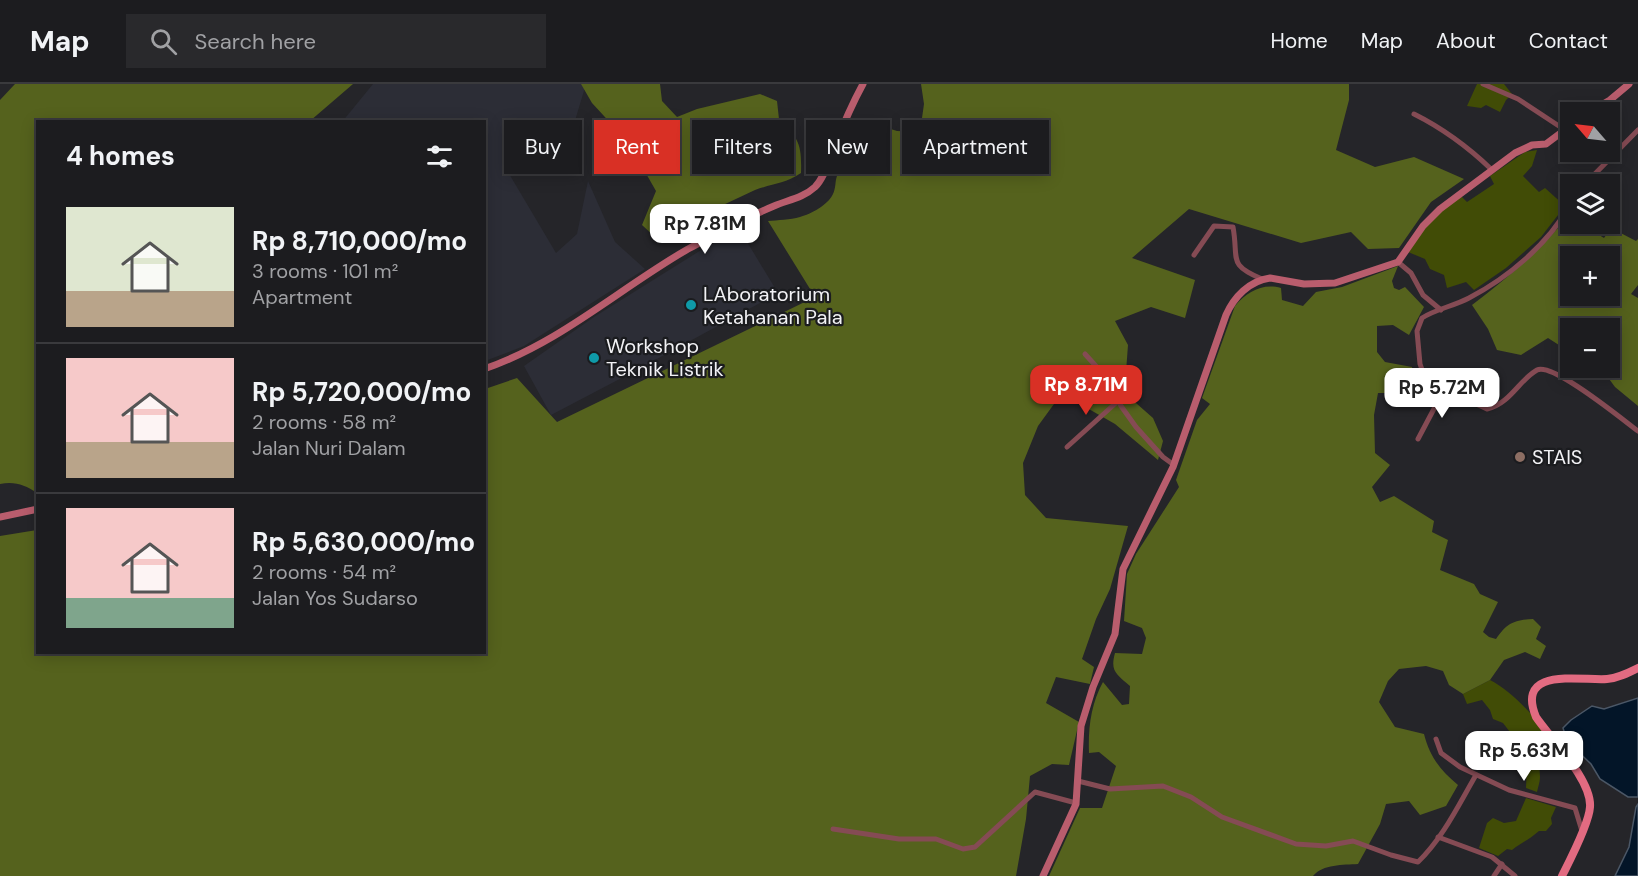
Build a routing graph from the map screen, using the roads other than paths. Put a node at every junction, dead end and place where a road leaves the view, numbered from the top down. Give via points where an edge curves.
1 (863, 84) edge
2 (1483, 84) edge
3 (1629, 84) edge
4 (1607, 102) edge
5 (1414, 114) dead end
6 (1560, 123) edge
7 (1638, 130) edge
8 (1560, 134) edge
9 (1491, 169) junction
10 (1596, 174) edge
11 (1560, 220) edge
12 (1194, 255) dead end
13 (1398, 262) junction
14 (1262, 279) junction
15 (1441, 310) junction
16 (1085, 354) dead end
17 (486, 368) edge
18 (1445, 388) junction
19 (1118, 401) junction
20 (1638, 431) edge
21 (1418, 439) dead end
22 (1066, 447) dead end
23 (1174, 465) junction
24 (36, 509) edge
25 (0, 517) edge
26 (1638, 668) edge
27 (1436, 739) dead end
28 (1476, 775) junction
29 (1078, 782) junction
30 (1076, 803) junction
31 (833, 829) dead end
32 (1582, 831) junction
33 (1437, 837) junction
34 (1502, 864) junction
35 (1043, 876) edge
36 (1494, 876) edge
37 (1515, 876) edge
38 (1562, 876) edge

1 - 17 main road via 825,171 813,189 690,248 546,341
2 - 6 street
3 - 4 main road
5 - 9 street via 1467,146
7 - 10 street
8 - 9 main road via 1546,144 1525,148
9 - 13 main road via 1432,215
11 - 15 street via 1548,237 1508,273
12 - 14 street via 1214,226 1233,227 1239,267
13 - 14 main road via 1335,283 1312,285
13 - 15 street via 1411,273 1423,295
14 - 23 main road via 1230,306
15 - 18 street via 1422,318 1417,331 1423,372
16 - 19 street via 1104,375
18 - 20 street via 1489,408 1516,391 1537,370 1545,369 1567,380
18 - 21 street
19 - 22 street
19 - 23 street via 1136,428
23 - 29 main road via 1123,569 1115,634 1081,726
24 - 25 main road
26 - 32 main road via 1610,679 1550,679 1533,695 1536,717 1586,789 1590,807
27 - 28 street via 1447,759
28 - 32 street via 1509,790 1574,807
28 - 33 street
29 - 30 main road
29 - 33 street via 1110,789 1163,786 1191,797 1222,817 1296,844 1326,846 1353,841 1419,862
30 - 31 street via 1035,792 975,847 963,849 936,839 899,839
30 - 35 main road
32 - 38 main road
33 - 34 street
34 - 36 street
34 - 37 street

